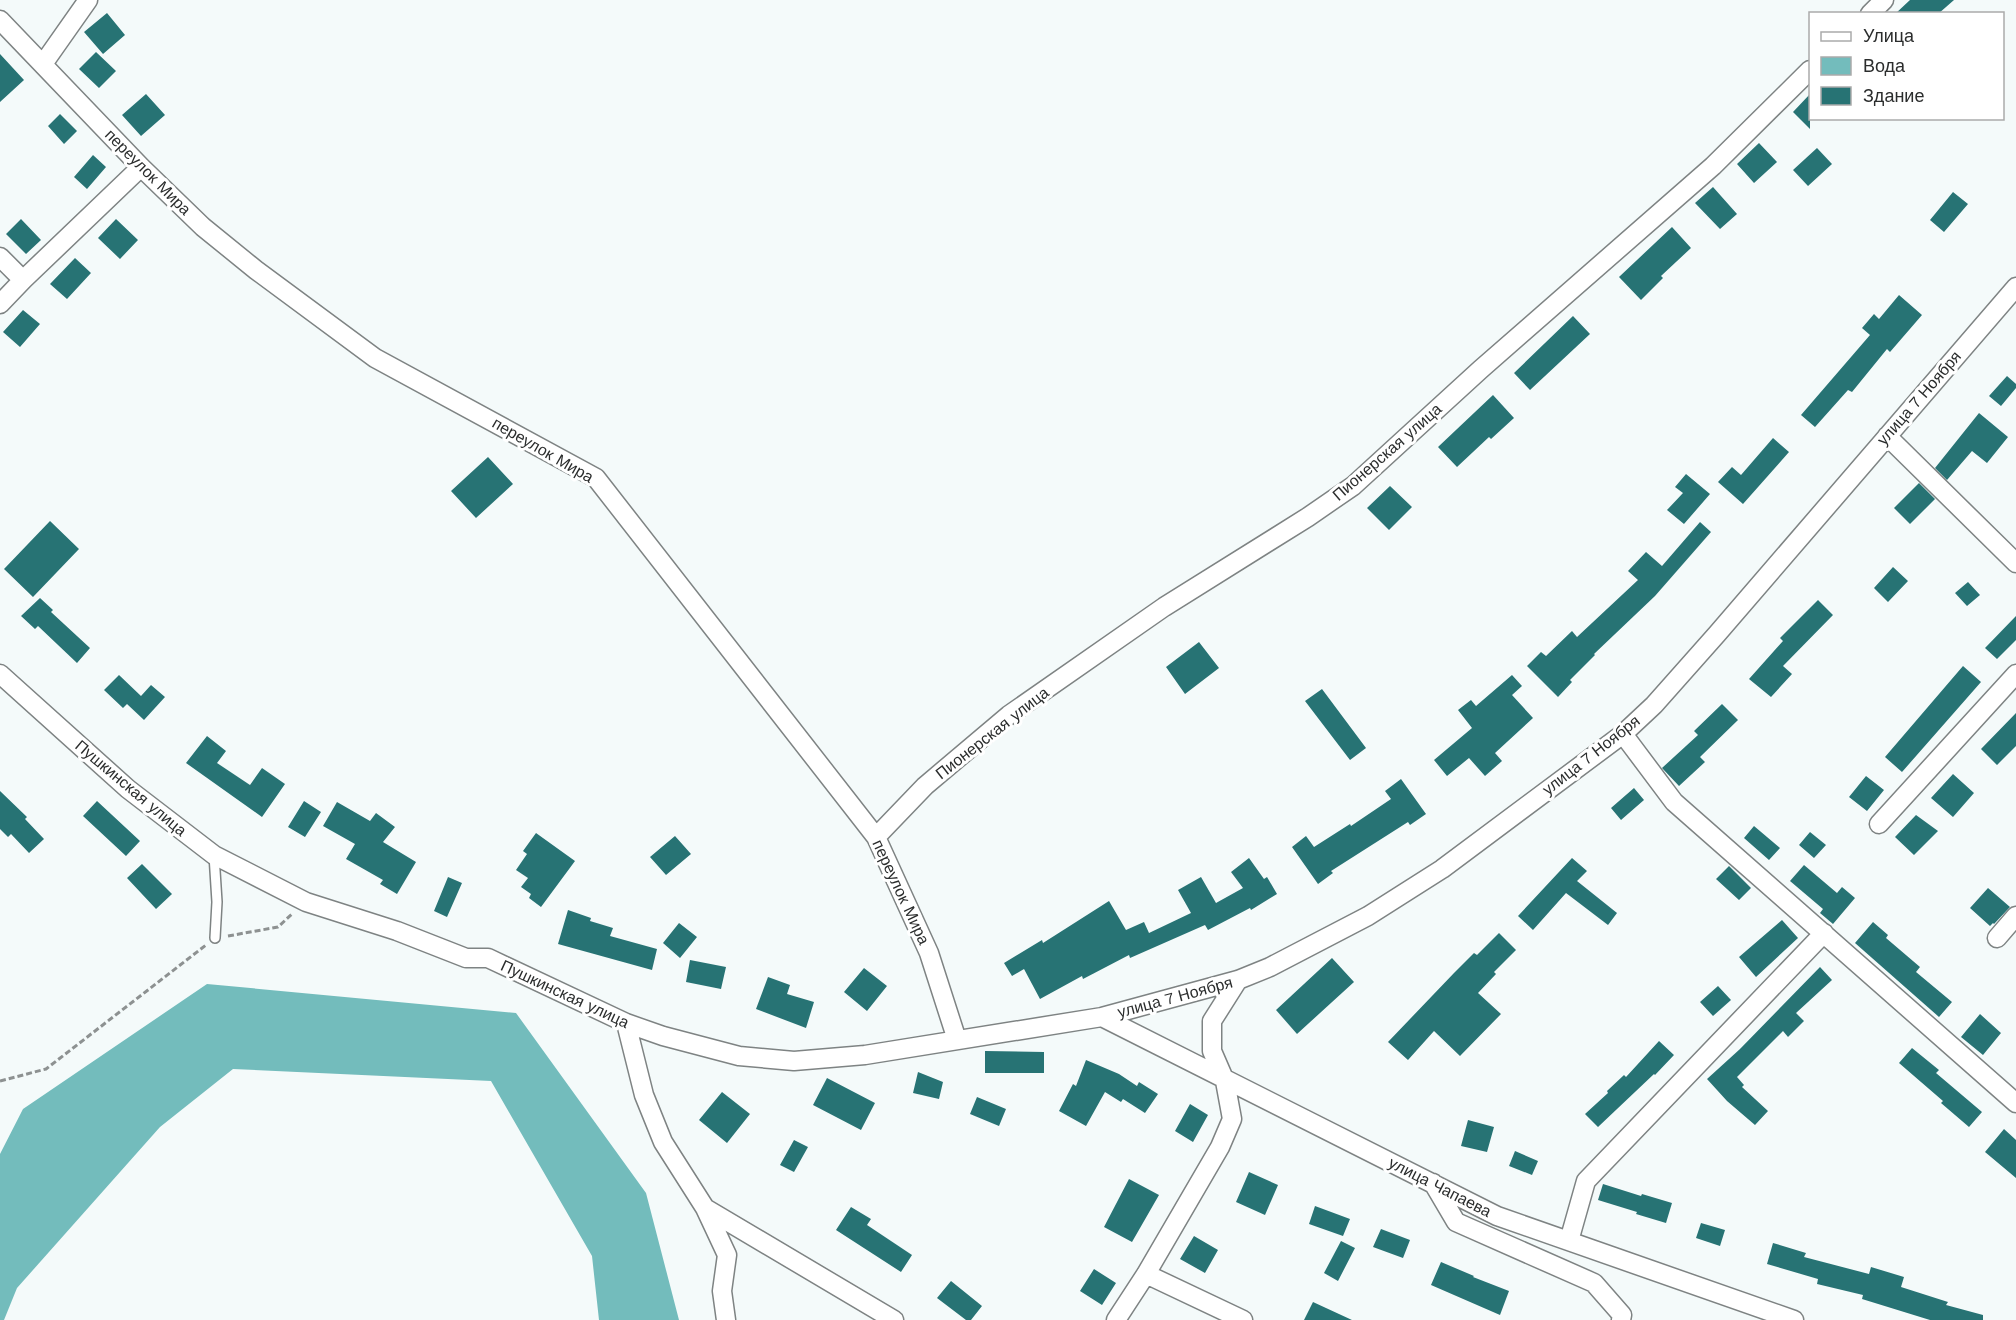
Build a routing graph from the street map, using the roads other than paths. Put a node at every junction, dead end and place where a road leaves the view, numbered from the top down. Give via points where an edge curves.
1 (88, 0) edge
2 (1884, 0) edge
3 (1872, 12) edge
4 (0, 20) edge
5 (43, 64) junction
6 (1809, 71) edge
7 (141, 167) junction
8 (0, 257) edge
9 (23, 280) junction
10 (2016, 286) edge
11 (0, 304) edge
12 (1887, 435) junction
13 (2016, 563) edge
14 (0, 674) edge
15 (2016, 674) edge
16 (1623, 734) junction
17 (1879, 824) dead end
18 (876, 837) junction
19 (214, 855) junction
20 (2016, 916) edge
21 (1824, 933) junction
22 (215, 938) road end
23 (1997, 938) dead end
24 (1238, 980) junction
25 (1102, 1017) junction
26 (626, 1023) junction
27 (957, 1040) junction
28 (1225, 1081) junction
29 (2016, 1103) edge
30 (1432, 1183) junction
31 (705, 1208) junction
32 (1569, 1241) junction
33 (1146, 1274) junction
34 (726, 1320) edge
35 (894, 1320) edge
36 (1116, 1320) edge
37 (1243, 1320) edge
38 (1621, 1320) edge
39 (1794, 1320) edge

1 - 5 street
2 - 3 street
4 - 5 street, переулок Мира
5 - 7 street, переулок Мира
6 - 18 street, Пионерская улица via 1713,166 1353,486 1164,607 1009,715 925,786
7 - 9 street
7 - 18 street, переулок Мира via 203,227 375,358 596,478
8 - 9 street
9 - 11 street
10 - 12 street, улица 7 Ноября
12 - 13 street
12 - 16 street, улица 7 Ноября via 1717,634
14 - 19 street, Пушкинская улица via 128,789
15 - 17 street
16 - 21 street via 1674,802
16 - 24 street, улица 7 Ноября via 1423,881 1368,916
18 - 27 street, переулок Мира via 929,953
19 - 22 lane
19 - 26 street, Пушкинская улица via 306,902 466,958 488,958
20 - 23 street
21 - 29 street
21 - 32 street via 1586,1181
24 - 25 street, улица 7 Ноября
24 - 28 street via 1212,1021 1212,1051
25 - 27 street, Пушкинская улица
25 - 28 street, улица Чапаева
26 - 27 street, Пушкинская улица via 739,1056 794,1061 865,1055
26 - 31 street via 644,1095 663,1142
28 - 30 street, улица Чапаева
28 - 33 street via 1232,1119 1220,1147
30 - 32 street, улица Чапаева via 1497,1216
30 - 38 street via 1456,1222 1594,1283 1622,1315
31 - 34 street via 727,1255 722,1291
31 - 35 street
32 - 39 street, улица Чапаева
33 - 36 street
33 - 37 street

